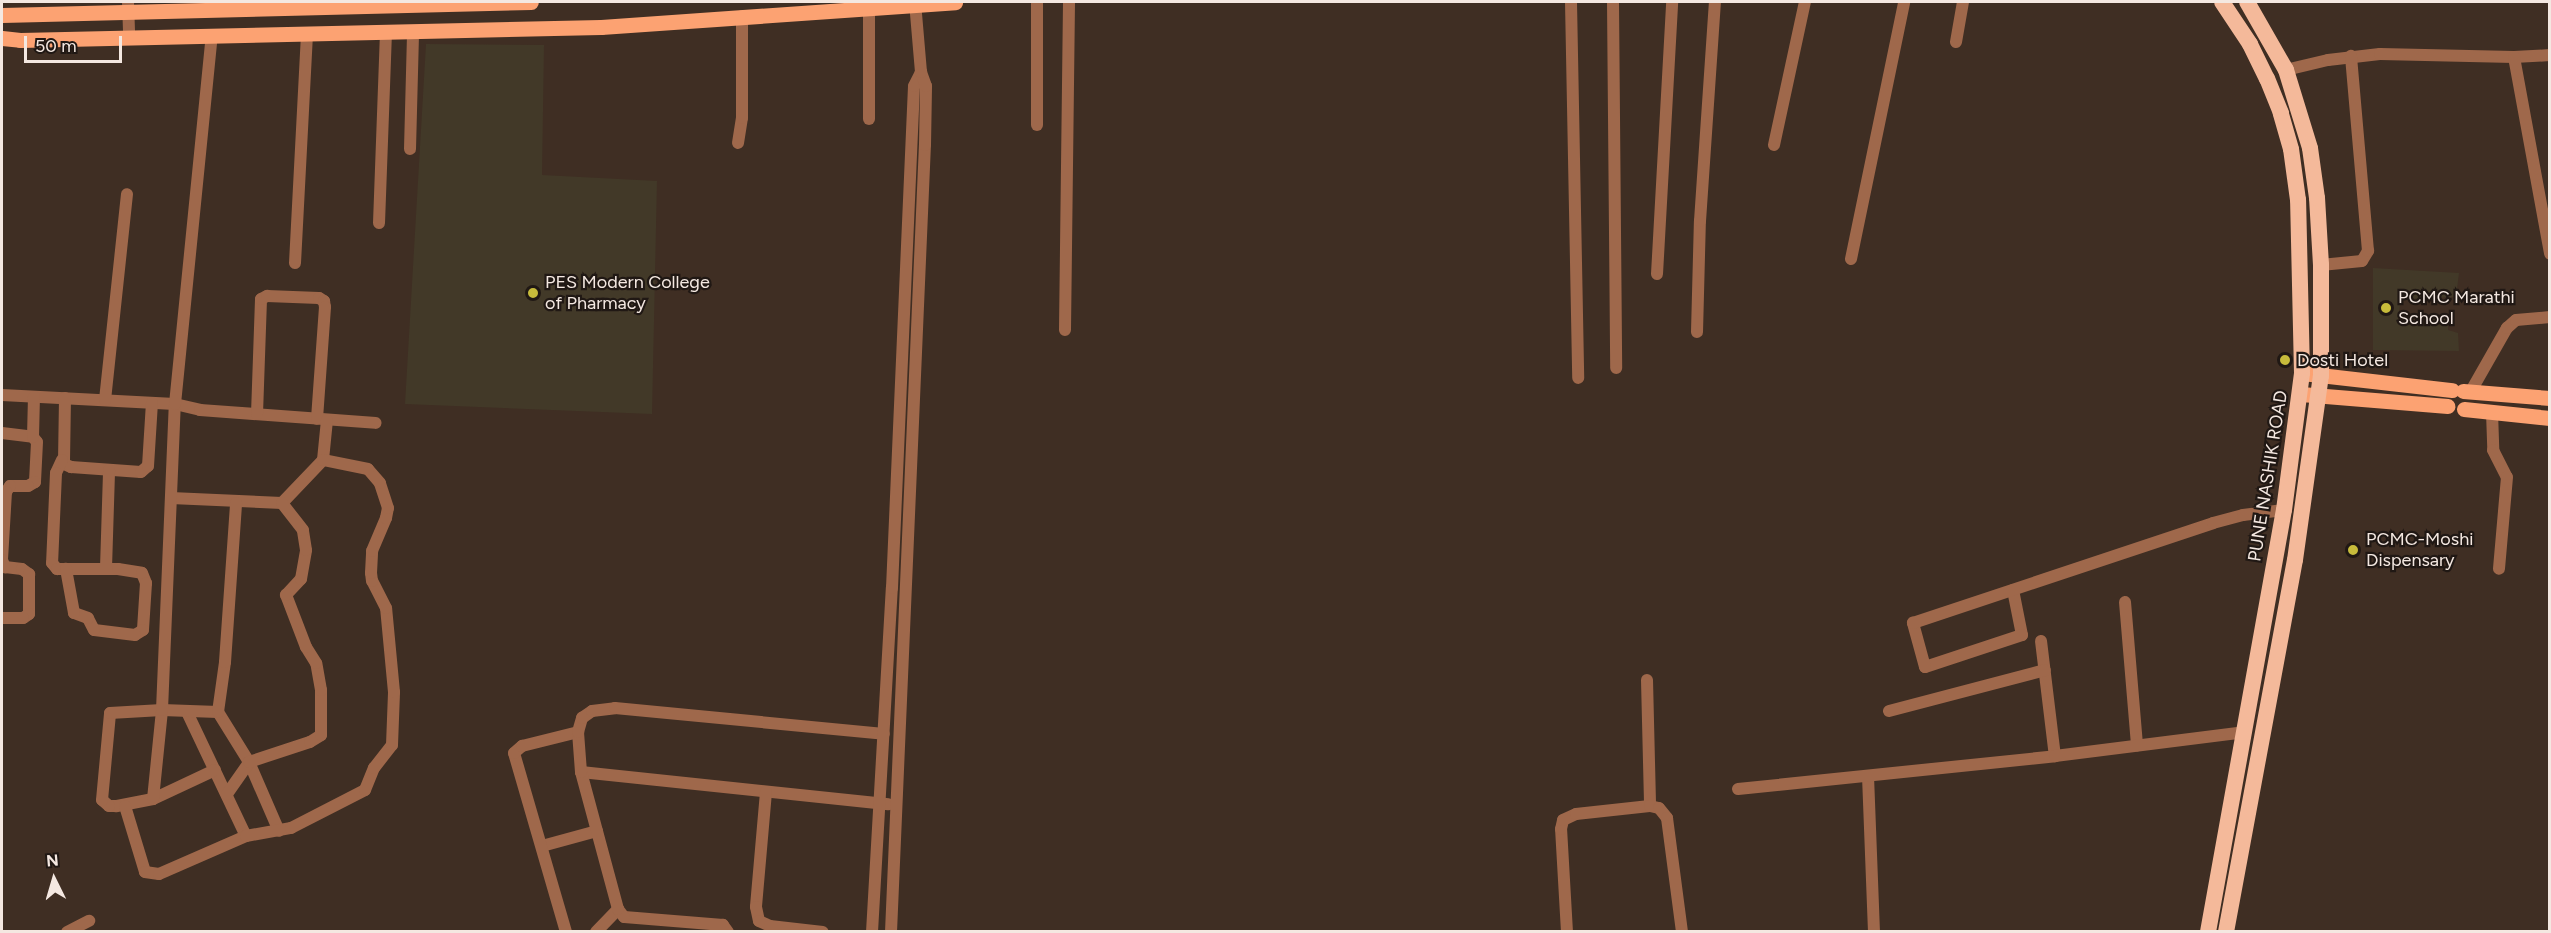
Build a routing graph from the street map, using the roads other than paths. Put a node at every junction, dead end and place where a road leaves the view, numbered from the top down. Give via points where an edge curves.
1 (531, 2) edge
2 (955, 2) edge
3 (1037, 2) edge
4 (1069, 2) edge
5 (1571, 2) edge
6 (1613, 2) edge
7 (1672, 2) edge
8 (1715, 2) edge
9 (1805, 2) edge
10 (1904, 2) edge
11 (1963, 2) edge
12 (2222, 2) edge
13 (2247, 2) edge
14 (915, 3) edge
15 (128, 7) edge
16 (869, 7) junction
17 (2, 15) edge
18 (742, 16) junction
19 (413, 31) junction
20 (386, 32) junction
21 (307, 34) junction
22 (212, 36) junction
23 (2, 38) edge
24 (129, 38) junction
25 (1956, 42) dead end
26 (2550, 55) edge
27 (2351, 56) junction
28 (2514, 57) junction
29 (2286, 70) junction
30 (869, 119) dead end
31 (1037, 125) dead end
32 (738, 143) dead end
33 (1774, 145) dead end
34 (410, 149) dead end
35 (918, 165) junction
36 (127, 194) dead end
37 (379, 223) dead end
38 (2550, 254) edge
39 (1851, 259) dead end
40 (295, 263) dead end
41 (2321, 265) junction
42 (1657, 274) dead end
43 (2550, 317) edge
44 (1065, 330) dead end
45 (1697, 332) dead end
46 (1616, 368) dead end
47 (2302, 374) junction
48 (2321, 376) junction
49 (1578, 378) dead end
50 (2462, 391) junction
51 (2301, 394) junction
52 (2, 395) edge
53 (2319, 395) junction
54 (34, 397) junction
55 (65, 398) junction
56 (2550, 398) edge
57 (105, 400) junction
58 (152, 403) junction
59 (175, 404) junction
60 (2456, 408) junction
61 (2492, 412) junction
62 (257, 414) junction
63 (2550, 418) edge
64 (322, 419) junction
65 (376, 423) dead end
66 (2, 433) edge
67 (33, 437) junction
68 (62, 460) junction
69 (323, 460) junction
70 (109, 470) junction
71 (171, 498) junction
72 (236, 503) junction
73 (282, 503) junction
74 (2284, 510) junction
75 (106, 568) junction
76 (66, 569) junction
77 (2499, 569) dead end
78 (2013, 590) junction
79 (2126, 602) dead end
80 (2, 618) edge
81 (2041, 641) dead end
82 (2045, 670) junction
83 (1647, 680) dead end
84 (162, 710) junction
85 (1889, 711) dead end
86 (187, 712) junction
87 (218, 712) junction
88 (578, 732) junction
89 (2245, 732) junction
90 (884, 734) junction
91 (2137, 746) junction
92 (2055, 756) junction
93 (249, 762) junction
94 (215, 770) junction
95 (581, 772) junction
96 (1868, 776) junction
97 (1738, 789) dead end
98 (766, 792) junction
99 (227, 794) junction
100 (153, 799) junction
101 (880, 803) junction
102 (895, 804) junction
103 (125, 806) junction
104 (1650, 806) junction
105 (279, 831) junction
106 (597, 831) junction
107 (246, 836) junction
108 (542, 846) junction
109 (618, 909) junction
110 (89, 921) dead end
111 (67, 932) edge
112 (566, 932) edge
113 (596, 932) edge
114 (728, 932) edge
115 (823, 932) edge
116 (872, 932) edge
117 (891, 932) edge
118 (1567, 932) edge
119 (1682, 932) edge
120 (1874, 932) edge
121 (2208, 932) edge
122 (2226, 932) edge

1 - 15 main road
2 - 14 main road
3 - 31 street
4 - 44 street
5 - 49 street
6 - 46 street
7 - 42 street
8 - 45 street via 1700,209
9 - 33 street
10 - 39 street
11 - 25 street
12 - 47 highway, PUNE NASHIK ROAD via 2267,79 2291,149 2298,200
13 - 29 highway, PUNE NASHIK ROAD
14 - 16 main road
14 - 35 street via 921,72 926,86
15 - 17 main road
15 - 24 street
16 - 18 main road
16 - 30 street
18 - 19 main road via 601,27
18 - 32 street
19 - 20 main road
19 - 34 street
20 - 21 main road
20 - 37 street
21 - 22 main road
21 - 40 street
22 - 24 main road
22 - 59 street
23 - 24 main road
26 - 28 street
27 - 28 street
27 - 29 street
27 - 41 street via 2368,251 2362,261
28 - 38 street
29 - 41 highway, PUNE NASHIK ROAD via 2310,148
35 - 90 street
35 - 102 street
36 - 57 street
41 - 48 highway, PUNE NASHIK ROAD
43 - 50 street via 2516,320
47 - 48 main road
47 - 51 highway, PUNE NASHIK ROAD
48 - 50 main road
48 - 53 highway, PUNE NASHIK ROAD
50 - 56 main road
50 - 60 main road via 2468,398
51 - 53 main road
51 - 74 highway, PUNE NASHIK ROAD
52 - 54 street
53 - 60 main road
53 - 122 highway, PUNE NASHIK ROAD via 2295,560
54 - 55 street
54 - 67 street
55 - 57 street
55 - 68 street
57 - 58 street
58 - 59 street
58 - 70 street via 146,470
59 - 62 street
59 - 71 street
60 - 61 main road
61 - 63 main road
61 - 77 street via 2493,450 2507,477
62 - 64 street
62 - 64 street via 261,299 319,298 325,308
64 - 65 street
64 - 69 street
66 - 67 street
67 - 80 street via 37,442 35,482 10,486 6,492 2,560 5,567 29,574 29,614 23,618
68 - 70 street via 67,466
68 - 76 street via 56,473 52,563
69 - 73 street
69 - 105 street via 368,469 380,483 388,508 372,552 371,573 386,608 394,692 392,745 374,768 365,790
70 - 75 street
71 - 72 street
71 - 84 street
72 - 73 street
72 - 87 street
73 - 93 street via 303,530 306,550 301,579 286,595 316,663 321,690 321,735
74 - 78 street via 2213,523
74 - 89 highway, PUNE NASHIK ROAD
75 - 76 street
75 - 76 street via 137,571 145,577 144,626 140,633 94,630 88,618 74,613
78 - 78 street via 1913,623 1925,667 2022,634
79 - 91 street
81 - 82 street
82 - 85 street
82 - 92 street
83 - 104 street
84 - 86 street
84 - 100 street
84 - 103 street via 110,714 102,800 108,806
86 - 87 street
86 - 94 street
87 - 93 street
88 - 90 street via 582,718 592,711 615,708
88 - 95 street
88 - 108 street via 522,746 514,753
89 - 91 street
89 - 121 highway, PUNE NASHIK ROAD
90 - 101 street
91 - 92 street
92 - 96 street
93 - 99 street
93 - 105 street
94 - 99 street
94 - 100 street
95 - 98 street
95 - 106 street
96 - 97 street
96 - 120 street
98 - 101 street
98 - 115 street via 756,907 759,921 770,926
99 - 107 street
100 - 103 street
101 - 102 street
101 - 116 street
102 - 117 street
103 - 107 street via 145,872 166,872
104 - 118 street via 1576,814 1563,820
104 - 119 street via 1659,808 1667,818
105 - 107 street
106 - 108 street
106 - 109 street
108 - 112 street
109 - 113 street
109 - 114 street via 624,917 723,925
110 - 111 street

